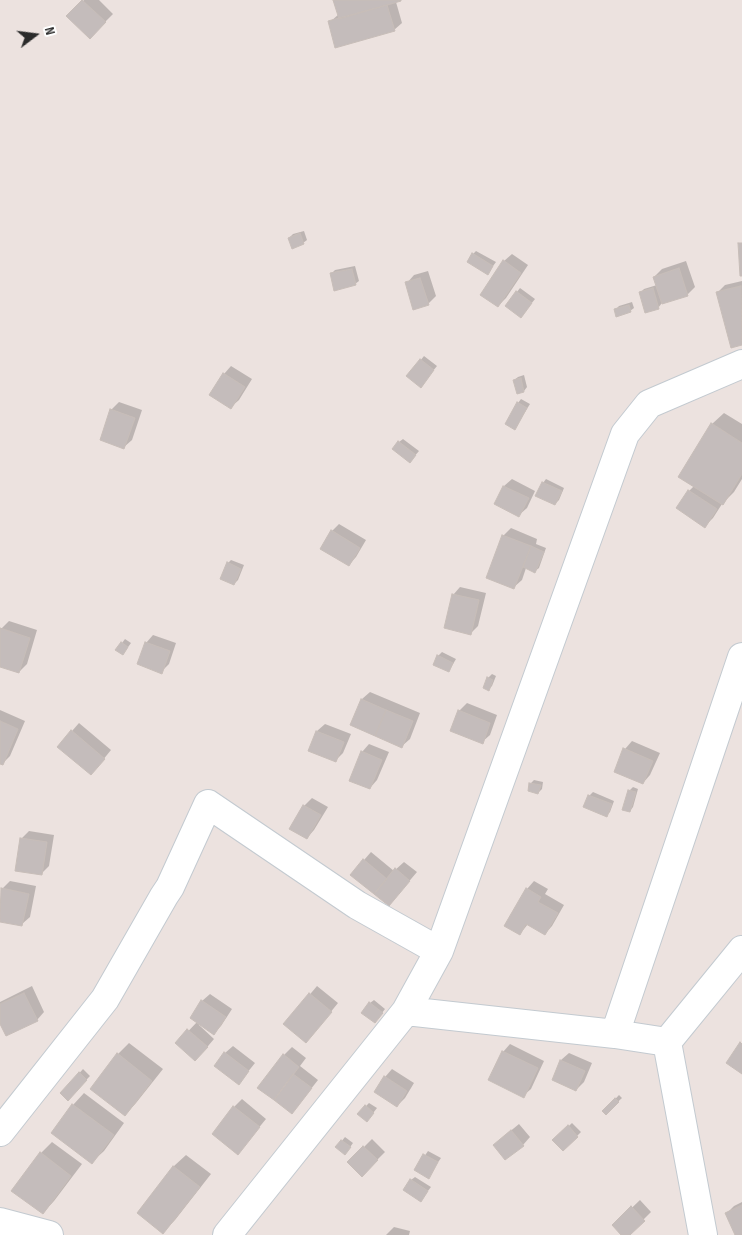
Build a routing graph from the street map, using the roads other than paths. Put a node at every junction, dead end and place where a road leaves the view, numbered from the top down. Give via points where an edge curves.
1 (742, 364) edge
2 (742, 657) edge
3 (742, 950) edge
4 (438, 951) junction
5 (406, 1010) junction
6 (615, 1034) junction
7 (667, 1042) junction
8 (0, 1132) edge
9 (0, 1222) edge
10 (49, 1235) edge
11 (227, 1235) edge
12 (703, 1235) edge

1 - 4 street via 649,404 625,434
2 - 6 street
3 - 7 street
4 - 5 street
4 - 8 street via 357,906 208,804 170,887 105,999
5 - 6 street
5 - 11 street
6 - 7 street
7 - 12 street
9 - 10 street

